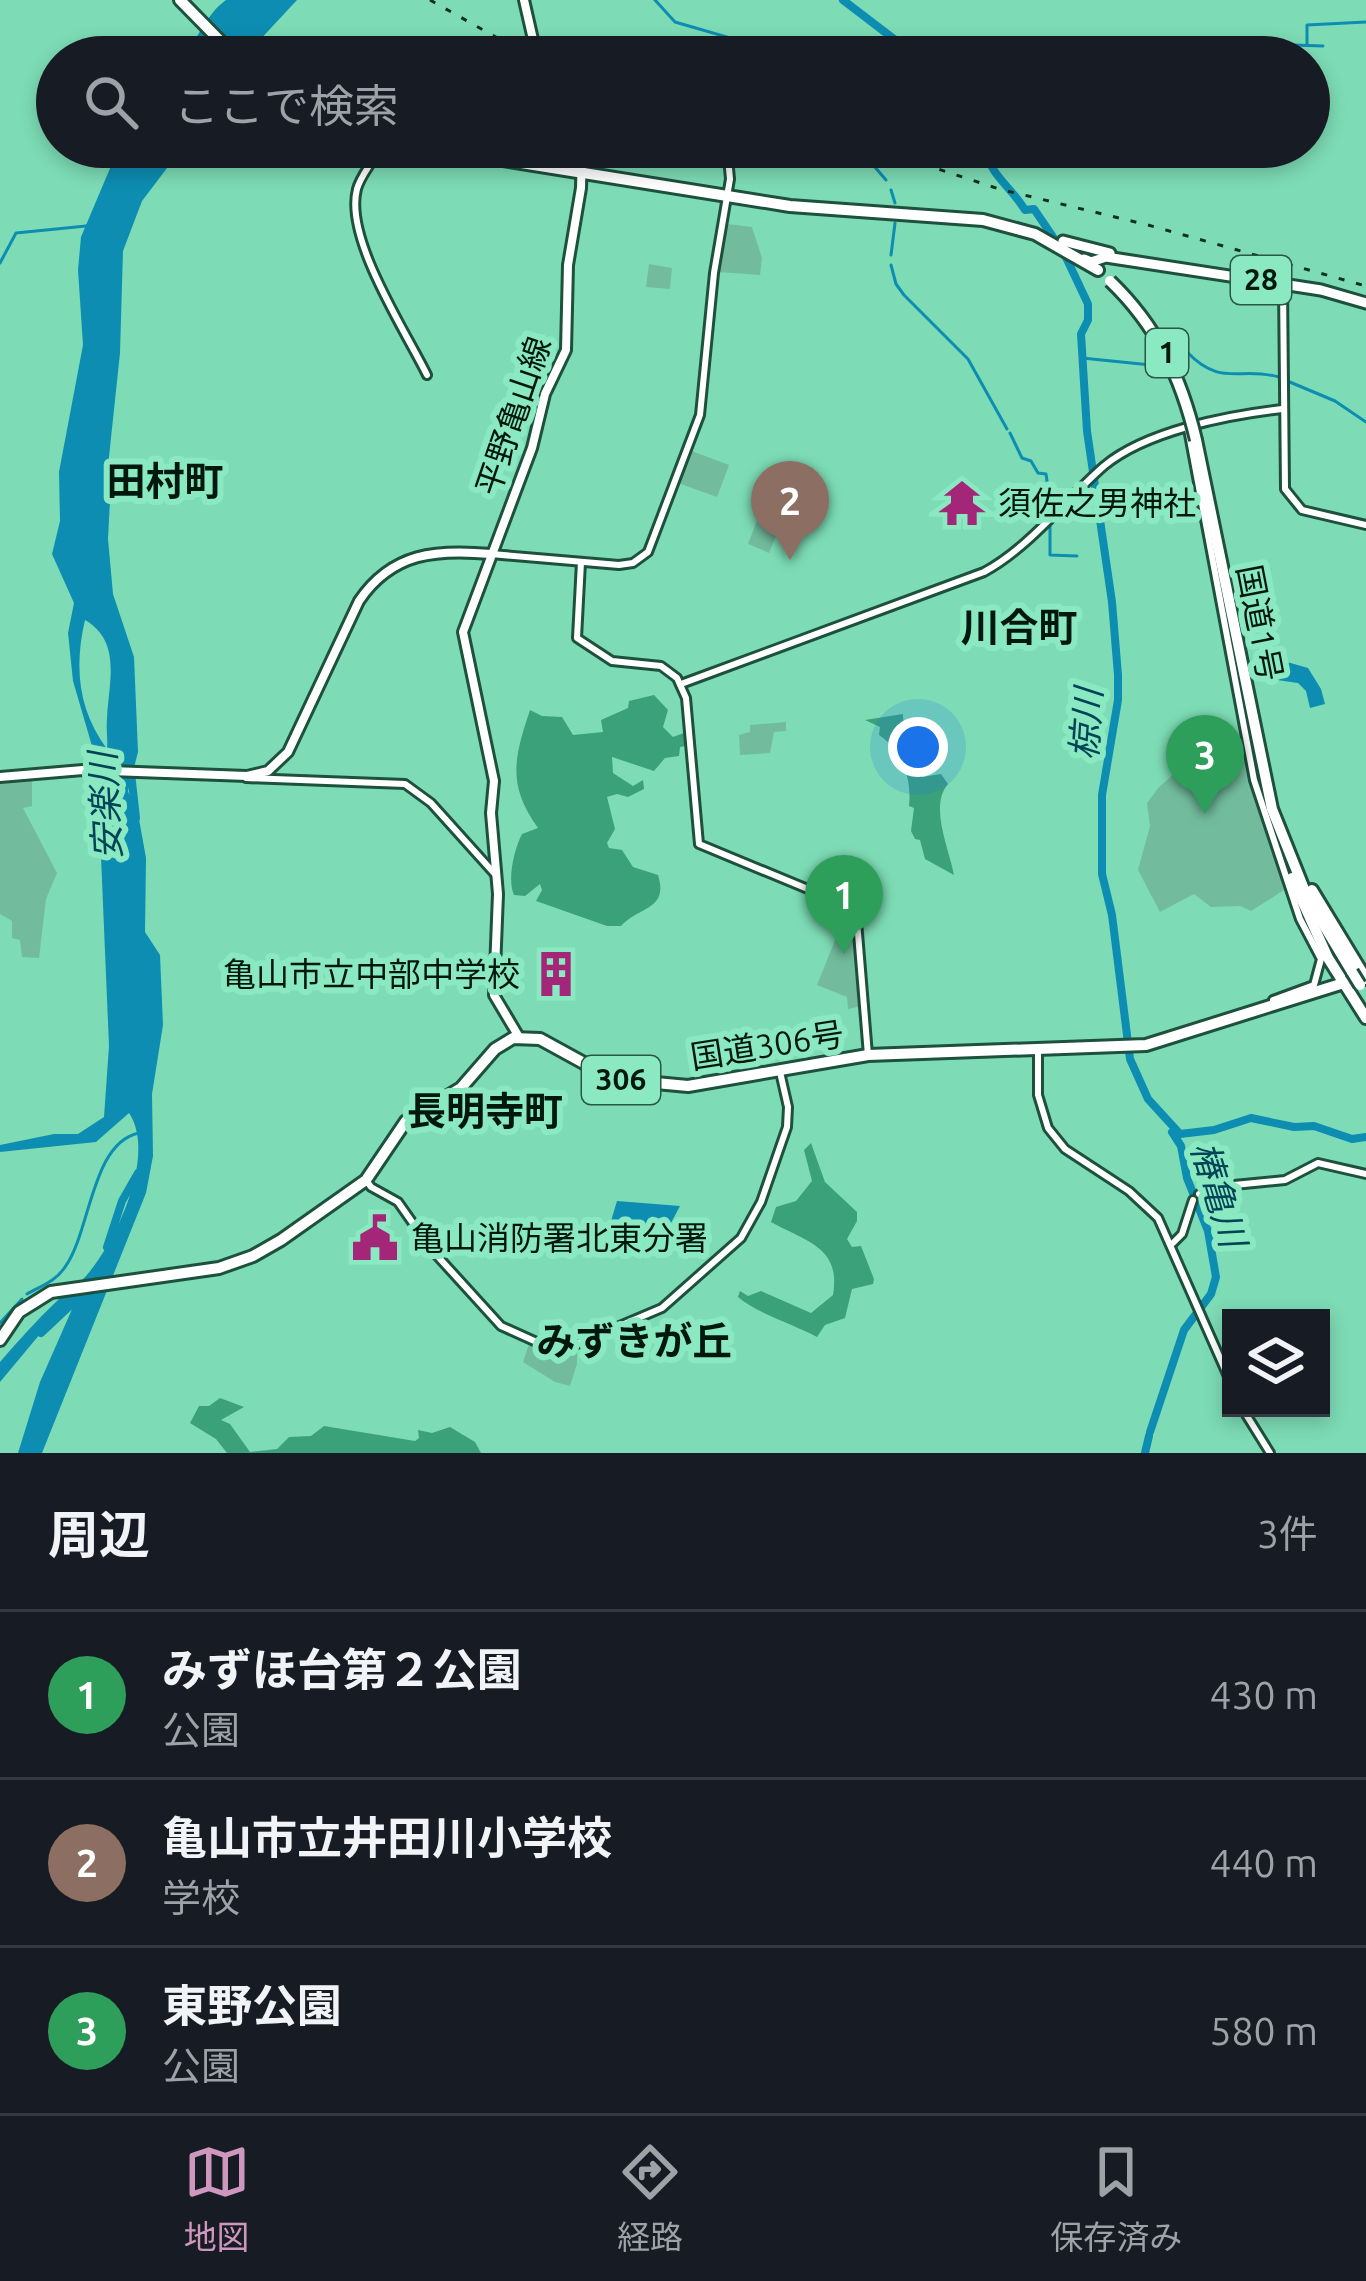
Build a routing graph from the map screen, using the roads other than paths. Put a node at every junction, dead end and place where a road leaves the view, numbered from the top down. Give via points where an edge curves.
1 (524, 0) edge
2 (181, 4) edge
3 (212, 36) edge
4 (532, 36) edge
5 (367, 168) edge
6 (568, 168) edge
7 (571, 168) edge
8 (727, 168) edge
9 (582, 170) junction
10 (728, 194) junction
11 (1066, 246) junction
12 (1154, 263) junction
13 (1094, 266) junction
14 (1283, 284) junction
15 (1366, 303) edge
16 (427, 375) dead end
17 (1282, 409) junction
18 (1188, 429) junction
19 (1366, 525) edge
20 (491, 554) junction
21 (581, 562) junction
22 (681, 684) junction
23 (231, 776) junction
24 (0, 777) edge
25 (1268, 794) junction
26 (1276, 820) junction
27 (496, 876) junction
28 (1362, 981) edge
29 (1343, 984) junction
30 (1245, 1016) junction
31 (1366, 1018) edge
32 (519, 1036) junction
33 (1038, 1048) junction
34 (868, 1055) junction
35 (780, 1072) junction
36 (1366, 1174) edge
37 (365, 1180) junction
38 (1171, 1244) junction
39 (0, 1340) edge
40 (1222, 1362) edge
41 (1248, 1417) edge
42 (1270, 1453) edge

1 - 4 main road
2 - 3 highway
5 - 16 street via 358,184 360,230
6 - 9 highway, 国道1号 / 1
7 - 9 highway, 国道1号 / 1
8 - 10 street
9 - 10 highway, 国道1号 / 1
9 - 20 main road, 平野亀山線 via 566,350
10 - 11 highway, 国道1号 / 1 via 981,214
10 - 21 street via 700,416 661,520 636,562
11 - 12 main road, 28
11 - 13 highway, 国道1号 / 1
12 - 13 main road, 28 via 1106,256
12 - 14 main road, 28
13 - 25 highway, 国道1号 / 1, bridge via 1136,307 1168,355 1196,440
14 - 15 main road, 28
14 - 17 street
17 - 18 street
17 - 19 street via 1288,496 1314,514
18 - 22 street via 1144,441 1104,466 983,572
18 - 30 street via 1258,797 1321,959 1314,986
20 - 21 street
20 - 23 main road via 429,552 385,572 359,601 285,757 258,775
20 - 27 main road, 平野亀山線 via 463,632 494,782
21 - 22 street via 579,641 612,662 661,666
22 - 34 street via 699,844 854,906
23 - 24 main road via 83,770
23 - 27 street via 405,784
25 - 26 highway, 国道1号 / 1
25 - 28 highway
26 - 28 highway, 国道1号 / 1 via 1308,898
26 - 29 highway via 1304,908
27 - 32 main road, 平野亀山線 via 494,995
28 - 29 highway, 国道306号 / 306
29 - 30 highway, 国道306号 / 306
29 - 31 highway
30 - 33 highway, 国道306号 / 306 via 1161,1043
32 - 35 highway, 国道306号 / 306 via 627,1082 678,1087
32 - 37 highway via 495,1049 461,1088 406,1121
33 - 34 highway, 国道306号 / 306
33 - 38 street via 1039,1104 1054,1137 1142,1201
34 - 35 highway, 国道306号 / 306
35 - 37 street via 787,1126 746,1232 672,1302 578,1344 534,1342 496,1322 398,1202
36 - 38 street via 1318,1163 1281,1181 1196,1197
37 - 39 highway via 253,1256 59,1290 29,1303
38 - 40 street
41 - 42 street

